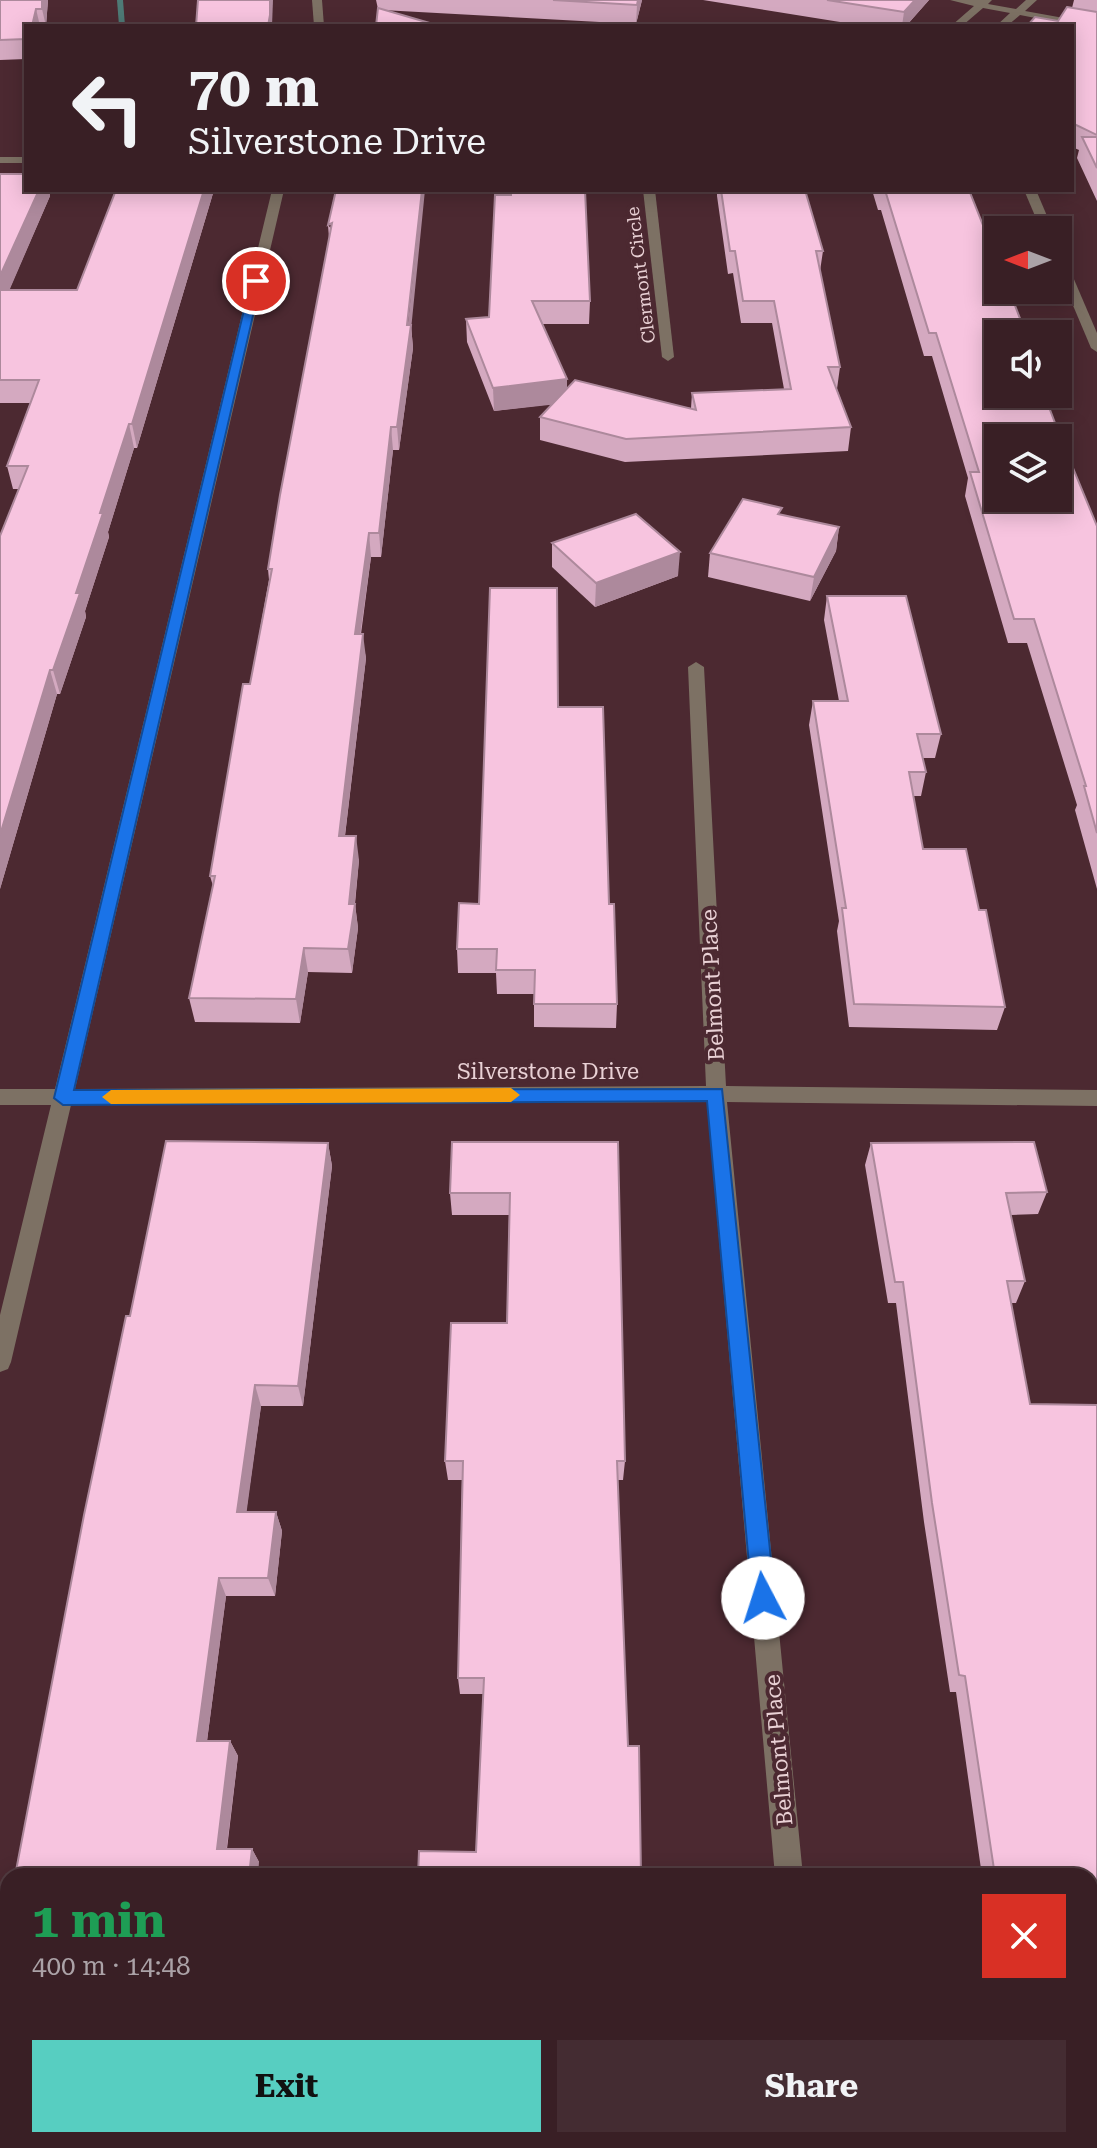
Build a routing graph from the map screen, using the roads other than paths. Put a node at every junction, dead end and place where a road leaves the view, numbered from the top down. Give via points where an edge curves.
1 (317, 0) edge
2 (955, 0) edge
3 (1032, 0) edge
4 (984, 3) edge
5 (1017, 12) junction
6 (319, 24) edge
7 (958, 24) edge
8 (1003, 24) edge
9 (1097, 27) edge
10 (0, 160) edge
11 (24, 160) edge
12 (278, 192) edge
13 (649, 192) edge
14 (1031, 192) edge
15 (1041, 216) edge
16 (1072, 289) edge
17 (1097, 348) edge
18 (668, 357) dead end
19 (696, 667) dead end
20 (716, 1094) junction
21 (0, 1097) edge
22 (63, 1098) junction
23 (1097, 1098) edge
24 (0, 1362) edge
25 (788, 1868) edge

1 - 6 street
2 - 4 street
3 - 5 street
4 - 5 street
4 - 7 street
5 - 8 street
5 - 9 street
10 - 11 street
12 - 22 street
13 - 18 street, Clermont Circle
14 - 15 street
16 - 17 street
19 - 20 street, Belmont Place
20 - 22 street, Silverstone Drive
20 - 23 street, Silverstone Drive
20 - 25 street, Belmont Place
21 - 22 street, Silverstone Drive
22 - 24 street

